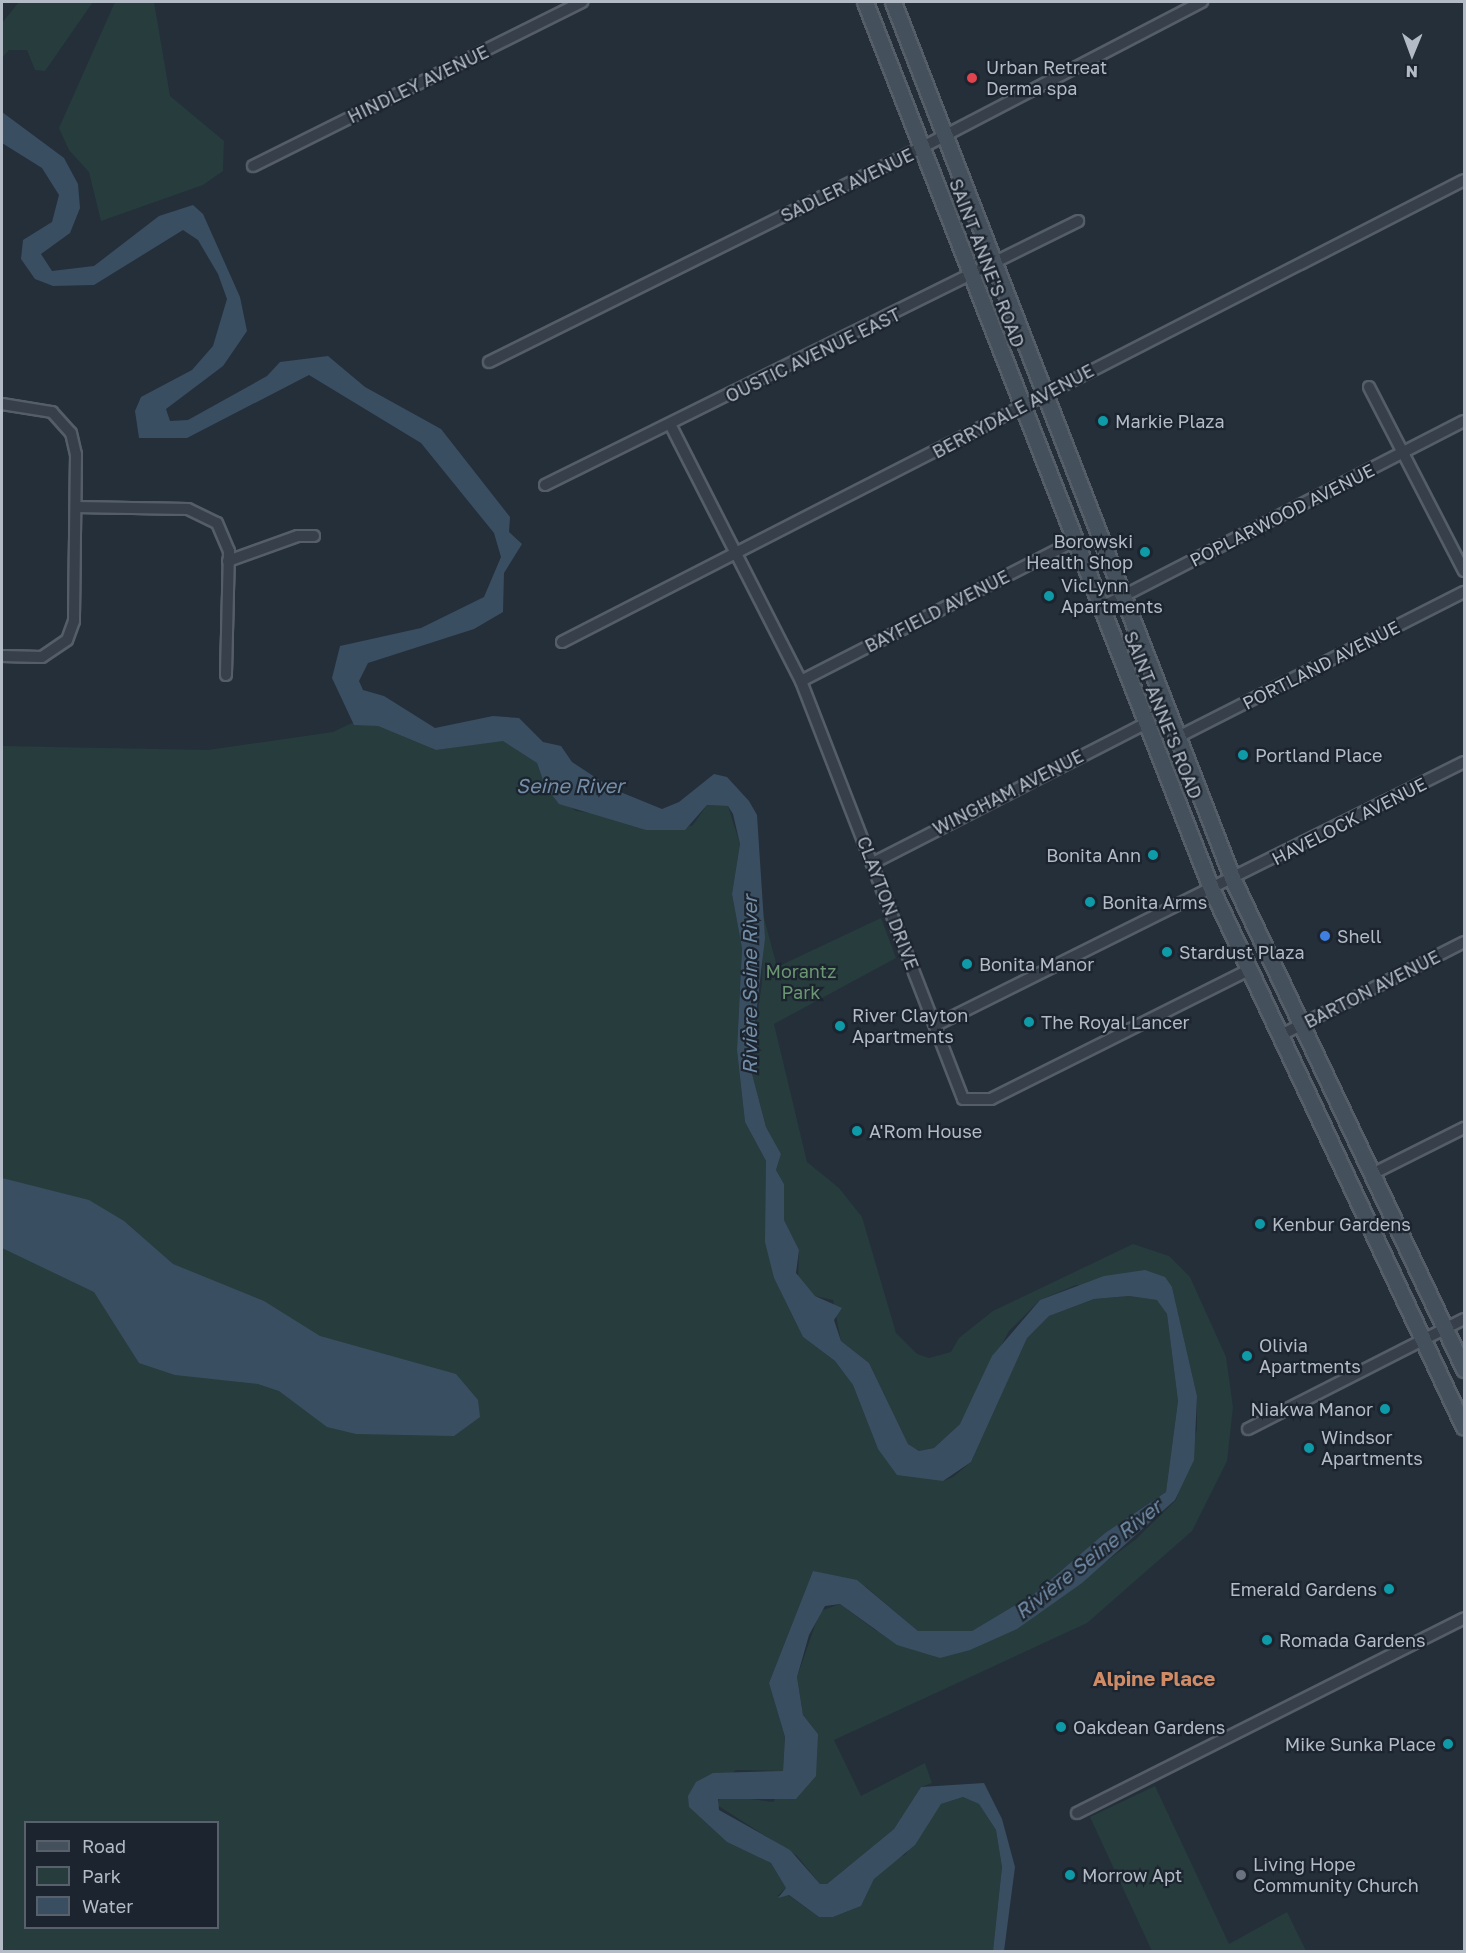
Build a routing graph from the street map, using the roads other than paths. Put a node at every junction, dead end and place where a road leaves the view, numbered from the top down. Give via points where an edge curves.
1 (582, 2) edge
2 (865, 2) edge
3 (892, 2) edge
4 (1202, 2) edge
5 (944, 133) junction
6 (921, 148) junction
7 (253, 166) dead end
8 (1464, 180) edge
9 (1078, 221) dead end
10 (994, 265) junction
11 (972, 278) junction
12 (489, 362) dead end
13 (1369, 387) dead end
14 (1045, 394) junction
15 (2, 404) edge
16 (1022, 408) junction
17 (1464, 421) edge
18 (671, 426) junction
19 (1402, 453) junction
20 (545, 484) dead end
21 (76, 507) junction
22 (315, 536) dead end
23 (1074, 541) junction
24 (735, 556) junction
25 (228, 561) junction
26 (1464, 571) edge
27 (1464, 592) edge
28 (1122, 598) junction
29 (1100, 608) junction
30 (562, 642) dead end
31 (2, 656) edge
32 (226, 675) dead end
33 (801, 681) junction
34 (1145, 724) junction
35 (1178, 737) junction
36 (1464, 762) edge
37 (873, 863) junction
38 (1233, 880) junction
39 (1211, 888) junction
40 (1464, 942) edge
41 (1247, 971) junction
42 (1303, 1024) junction
43 (936, 1025) junction
44 (1279, 1036) junction
45 (1464, 1128) edge
46 (1374, 1173) junction
47 (1464, 1319) edge
48 (1445, 1329) junction
49 (1423, 1340) junction
50 (1464, 1369) edge
51 (1464, 1427) edge
52 (1248, 1429) dead end
53 (1464, 1618) edge
54 (1077, 1813) dead end

1 - 7 street, HINDLEY AVENUE
2 - 6 main road, SAINT ANNE'S ROAD
3 - 5 main road, SAINT ANNE'S ROAD
4 - 5 street, SADLER AVENUE
5 - 6 street, SADLER AVENUE
5 - 10 main road, SAINT ANNE'S ROAD
6 - 11 main road, SAINT ANNE'S ROAD
6 - 12 street, SADLER AVENUE
8 - 14 street, BERRYDALE AVENUE
9 - 10 street, OUSTIC AVENUE EAST
10 - 11 street, OUSTIC AVENUE EAST
10 - 14 main road, SAINT ANNE'S ROAD
11 - 16 main road, SAINT ANNE'S ROAD
11 - 18 street, OUSTIC AVENUE EAST
13 - 19 street
14 - 16 street, BERRYDALE AVENUE
14 - 28 main road, SAINT ANNE'S ROAD
15 - 21 street via 41,407 62,420 76,454
16 - 23 main road, SAINT ANNE'S ROAD
16 - 24 street, BERRYDALE AVENUE
17 - 19 street, POPLARWOOD AVENUE
18 - 20 street, OUSTIC AVENUE EAST
18 - 24 street, CLAYTON DRIVE
19 - 26 street
19 - 28 street, POPLARWOOD AVENUE
21 - 25 street via 203,512 224,534
21 - 31 street via 74,621 67,640 42,657
22 - 25 street via 298,536
23 - 29 main road, SAINT ANNE'S ROAD
23 - 33 street, BAYFIELD AVENUE
24 - 30 street, BERRYDALE AVENUE
24 - 33 street, CLAYTON DRIVE
25 - 32 street
27 - 35 street, PORTLAND AVENUE
28 - 29 street, POPLARWOOD AVENUE
28 - 35 main road, SAINT ANNE'S ROAD
29 - 34 main road, SAINT ANNE'S ROAD
33 - 37 street, CLAYTON DRIVE
34 - 37 street, WINGHAM AVENUE
34 - 39 main road, SAINT ANNE'S ROAD
35 - 38 main road, SAINT ANNE'S ROAD
36 - 38 street, HAVELOCK AVENUE
37 - 43 street, CLAYTON DRIVE
38 - 39 street, HAVELOCK AVENUE
38 - 42 main road, SAINT ANNE'S ROAD
39 - 41 main road, SAINT ANNE'S ROAD
39 - 43 street, HAVELOCK AVENUE
40 - 42 street, BARTON AVENUE
41 - 43 street, CLAYTON DRIVE via 977,1103 963,1099
41 - 44 main road, SAINT ANNE'S ROAD
42 - 44 street, BARTON AVENUE
42 - 46 main road, SAINT ANNE'S ROAD
44 - 49 main road, SAINT ANNE'S ROAD
45 - 46 street
46 - 48 main road, SAINT ANNE'S ROAD
47 - 48 street
48 - 49 street
48 - 50 main road, SAINT ANNE'S ROAD
49 - 51 main road, SAINT ANNE'S ROAD
49 - 52 street
53 - 54 street

